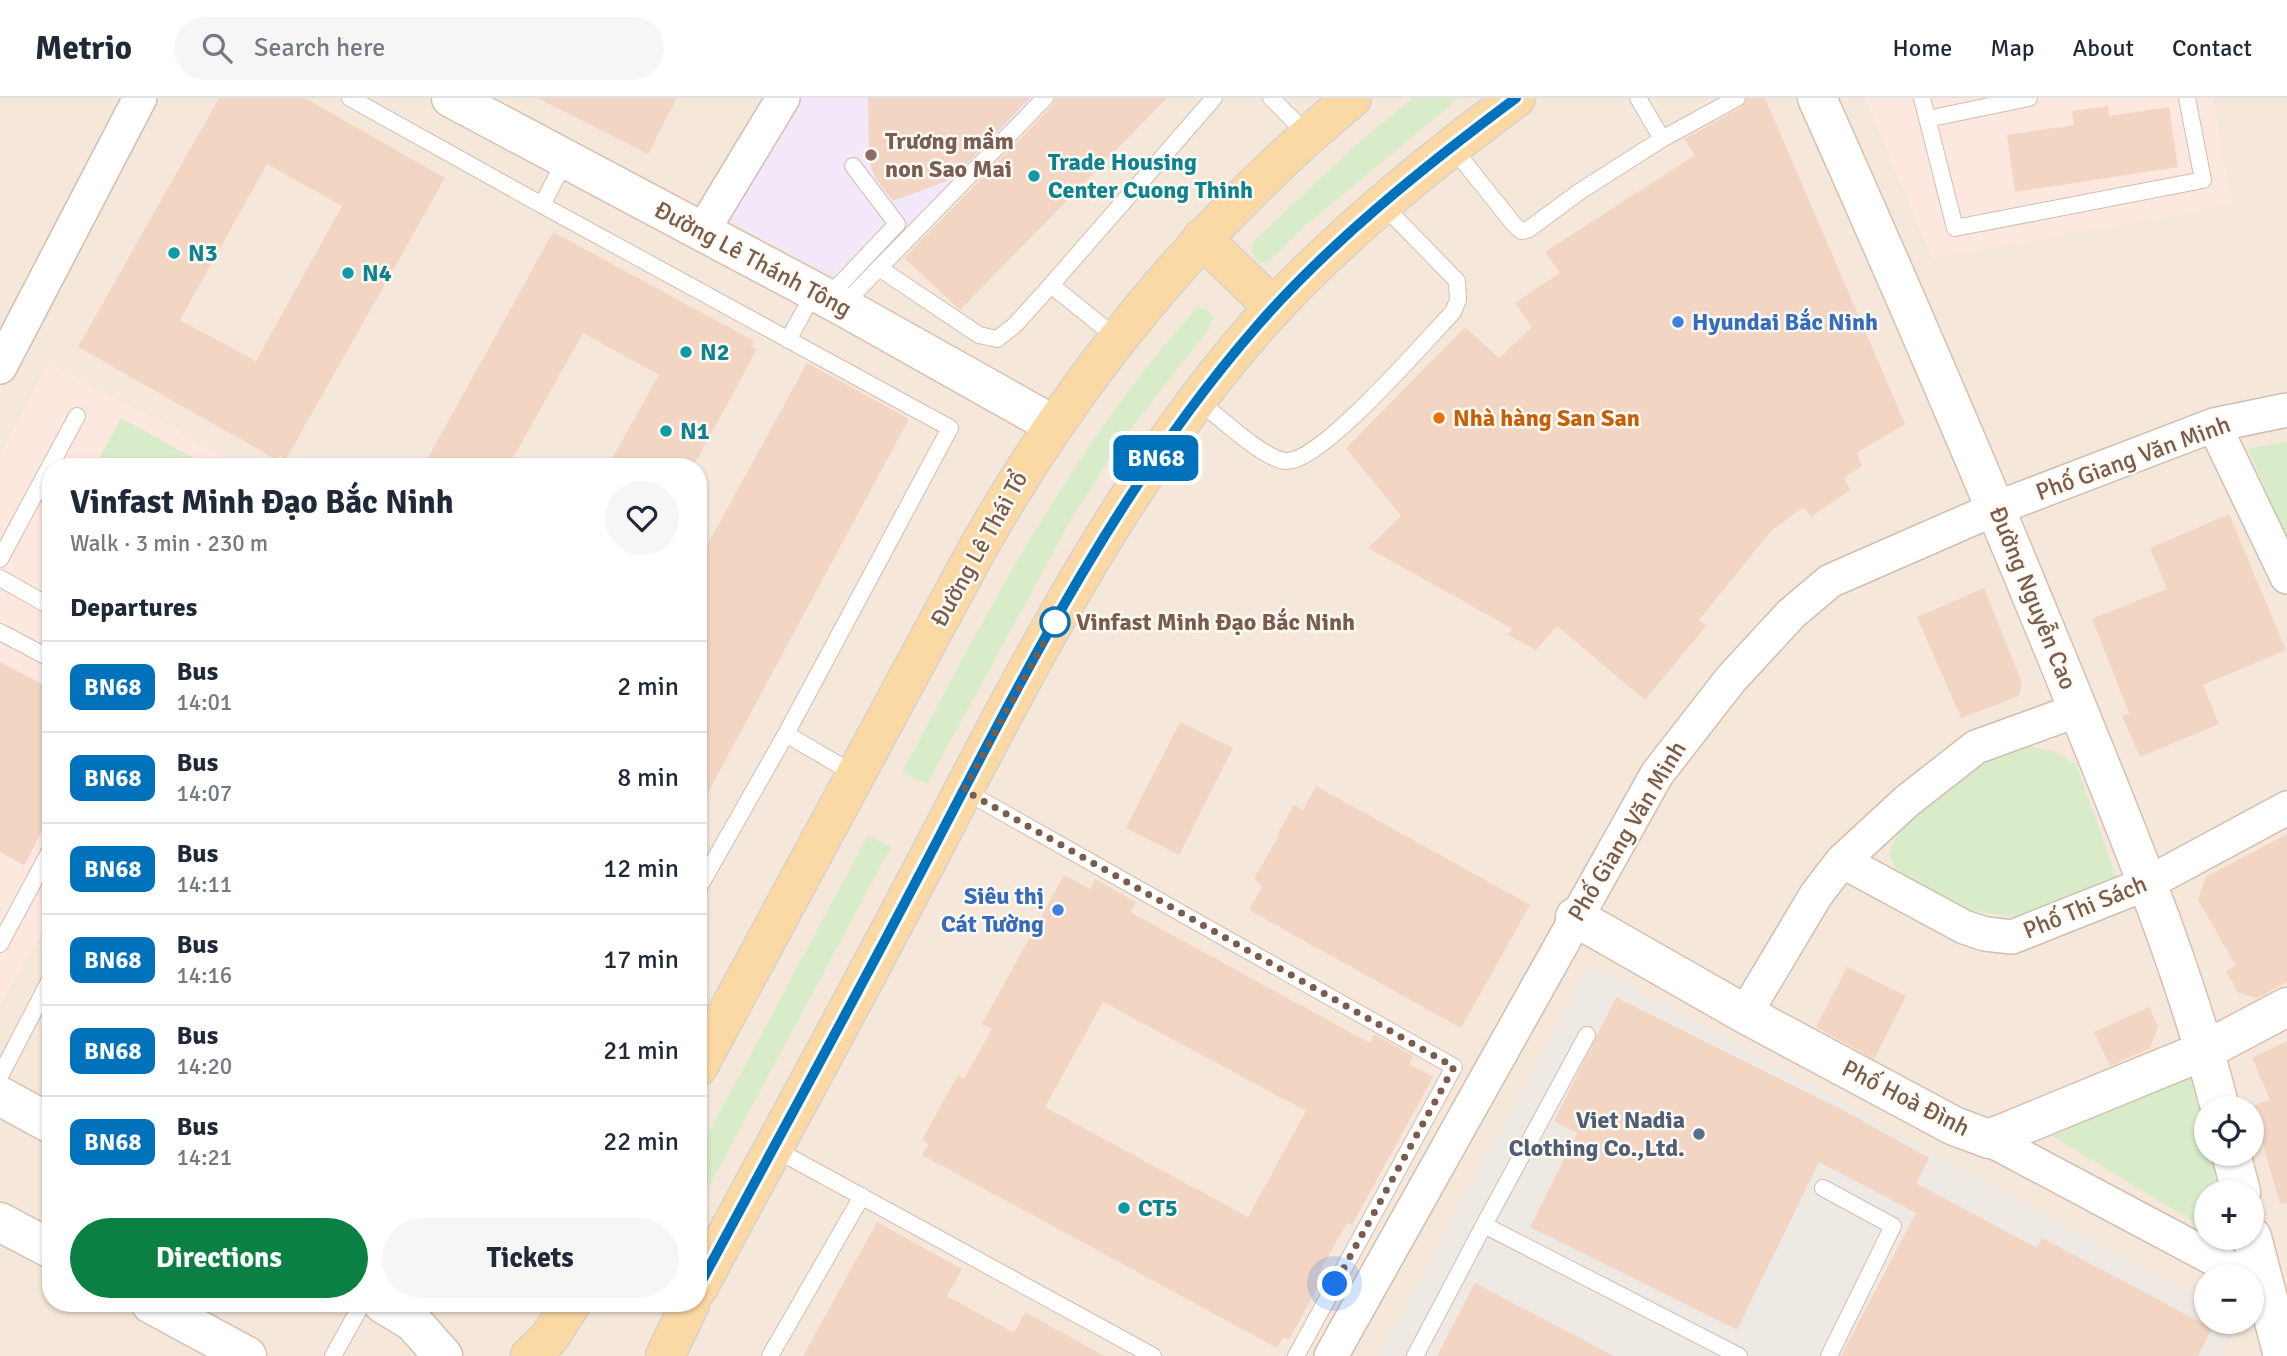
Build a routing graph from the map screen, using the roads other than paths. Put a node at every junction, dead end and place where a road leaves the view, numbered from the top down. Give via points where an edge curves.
1 (140, 98) edge
2 (350, 98) edge
3 (451, 98) edge
4 (783, 98) edge
5 (1045, 98) edge
6 (1214, 98) edge
7 (1271, 98) edge
8 (1352, 98) edge
9 (1516, 98) edge
10 (1638, 98) edge
11 (1737, 98) edge
12 (1817, 98) edge
13 (1922, 98) edge
14 (2029, 98) edge
15 (2188, 98) edge
16 (1927, 119) junction
17 (1308, 135) junction
18 (1662, 139) junction
19 (1451, 147) junction
20 (566, 159) junction
21 (853, 166) dead end
22 (542, 205) junction
23 (1384, 205) junction
24 (702, 232) junction
25 (1202, 238) junction
26 (879, 268) junction
27 (1051, 285) junction
28 (828, 298) junction
29 (1274, 308) junction
30 (1118, 339) junction
31 (788, 340) junction
32 (0, 367) edge
33 (1197, 400) junction
34 (2287, 410) edge
35 (77, 416) dead end
36 (1052, 424) junction
37 (2214, 425) junction
38 (54, 458) edge
39 (42, 481) edge
40 (1997, 508) junction
41 (0, 559) edge
42 (2287, 577) edge
43 (0, 578) edge
44 (42, 602) edge
45 (0, 632) edge
46 (42, 653) edge
47 (2078, 710) junction
48 (786, 734) junction
49 (856, 775) junction
50 (964, 790) junction
51 (2287, 808) edge
52 (1842, 861) junction
53 (42, 865) edge
54 (707, 873) edge
55 (2148, 883) junction
56 (1575, 917) junction
57 (2, 936) edge
58 (42, 995) edge
59 (2287, 1007) edge
60 (1745, 1014) junction
61 (1587, 1035) dead end
62 (707, 1050) edge
63 (2206, 1050) junction
64 (0, 1076) edge
65 (0, 1096) edge
66 (2217, 1096) edge
67 (42, 1119) edge
68 (1989, 1139) junction
69 (773, 1148) junction
70 (1823, 1188) dead end
71 (862, 1196) junction
72 (0, 1222) edge
73 (1484, 1225) junction
74 (42, 1244) edge
75 (2224, 1264) edge
76 (707, 1271) edge
77 (2264, 1306) edge
78 (166, 1312) edge
79 (358, 1312) edge
80 (396, 1312) edge
81 (566, 1312) edge
82 (686, 1312) edge
83 (247, 1356) edge
84 (333, 1356) edge
85 (443, 1356) edge
86 (530, 1356) edge
87 (665, 1356) edge
88 (770, 1356) edge
89 (1153, 1356) edge
90 (1296, 1356) edge
91 (1331, 1356) edge
92 (1415, 1356) edge
93 (1739, 1356) edge
94 (1829, 1356) edge
95 (2283, 1356) edge

1 - 32 street
2 - 22 lane
3 - 20 main road, Đường Lê Thánh Tông
4 - 24 street
5 - 26 lane
6 - 27 lane
7 - 17 lane
8 - 17 main road, Đường Lê Thái Tổ
9 - 19 main road
10 - 18 lane
11 - 18 lane
12 - 40 main road, Đường Nguyễn Cao
13 - 16 lane
14 - 16 lane
15 - 16 lane via 2203,180 1955,228
17 - 25 main road, Đường Lê Thái Tổ
18 - 19 lane via 1522,231
19 - 23 main road
20 - 22 lane
20 - 24 main road, Đường Lê Thánh Tông
21 - 28 lane via 897,224
22 - 31 lane
23 - 29 main road
23 - 33 lane via 1457,281 1458,300 1452,312 1330,439 1298,459 1276,458
24 - 28 main road, Đường Lê Thánh Tông
25 - 29 main road
25 - 30 main road, Đường Lê Thái Tổ
26 - 27 lane via 990,338 1004,335
26 - 28 lane
27 - 30 lane
28 - 31 lane
28 - 36 main road, Đường Lê Thánh Tông
29 - 33 main road
30 - 36 main road, Đường Lê Thái Tổ
31 - 48 lane via 950,428
33 - 50 main road via 1100,540
34 - 37 street, Phố Giang Văn Minh
35 - 38 lane
36 - 49 main road, Đường Lê Thái Tổ via 1004,500
37 - 40 street, Phố Giang Văn Minh
37 - 42 street
39 - 41 lane
40 - 47 main road, Đường Nguyễn Cao
40 - 56 street, Phố Giang Văn Minh via 1830,582 1791,614 1731,679 1657,774
43 - 44 lane
45 - 46 lane
47 - 52 street via 2003,736 1955,761
47 - 55 main road, Đường Nguyễn Cao
48 - 49 lane
48 - 54 lane
49 - 62 main road, Đường Lê Thái Tổ
50 - 69 main road
50 - 90 lane via 1454,1067
51 - 55 street, Phố Thi Sách
52 - 55 street, Phố Thi Sách via 1964,927 2012,937
52 - 60 street via 1816,895
53 - 57 lane
55 - 63 main road, Đường Nguyễn Cao
56 - 60 main road, Phố Hoà Đình
56 - 91 street, Phố Giang Văn Minh
58 - 64 lane
59 - 63 main road, Phố Hoà Đình
60 - 68 main road, Phố Hoà Đình via 1954,1126
61 - 73 lane
63 - 66 main road, Đường Nguyễn Cao
63 - 68 main road, Phố Hoà Đình
65 - 67 main road
68 - 75 street
69 - 71 lane
69 - 76 main road
70 - 94 lane via 1893,1226
71 - 88 lane
71 - 89 lane
72 - 74 main road
73 - 92 lane
73 - 93 lane
77 - 95 main road
78 - 83 main road
79 - 84 lane
80 - 85 main road via 413,1322
81 - 86 main road
82 - 87 main road

